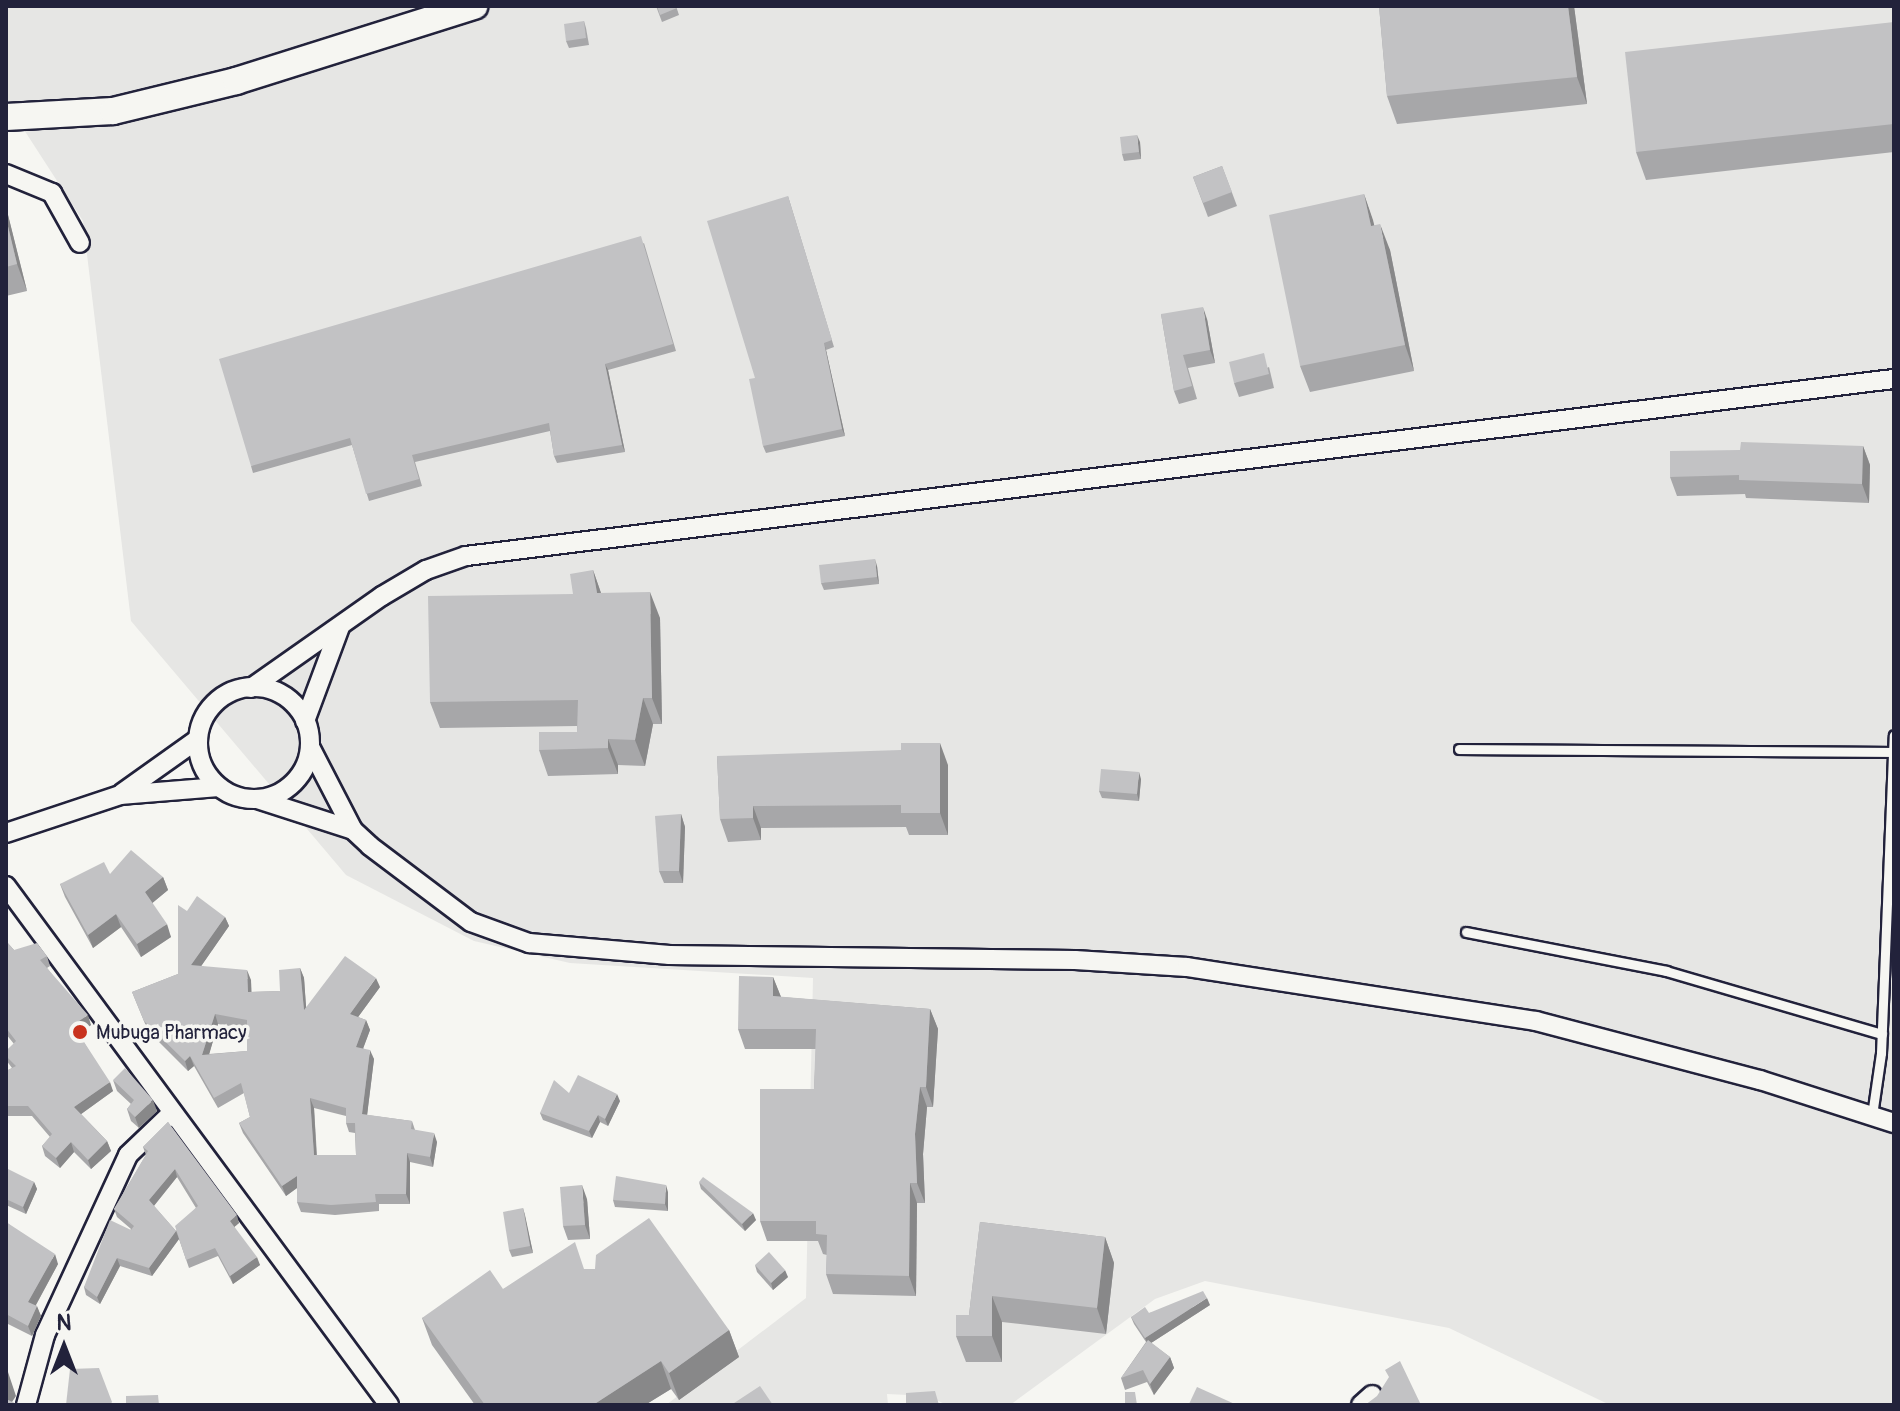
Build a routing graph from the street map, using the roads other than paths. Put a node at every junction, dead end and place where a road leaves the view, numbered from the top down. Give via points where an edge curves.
1 (474, 6) edge
2 (6, 117) edge
3 (6, 174) edge
4 (80, 243) dead end
5 (1894, 379) edge
6 (340, 627) junction
7 (251, 688) junction
8 (305, 721) junction
9 (1894, 735) edge
10 (198, 739) junction
11 (310, 747) junction
12 (1459, 749) dead end
13 (1893, 752) edge
14 (219, 787) junction
15 (120, 795) junction
16 (257, 799) junction
17 (353, 830) junction
18 (6, 833) edge
19 (6, 886) edge
20 (14, 910) edge
21 (1466, 932) dead end
22 (1882, 1034) junction
23 (172, 1113) junction
24 (1872, 1115) junction
25 (1894, 1123) edge
26 (26, 1405) edge
27 (389, 1405) edge

1 - 2 main road via 236,81 113,111
3 - 4 street via 52,193
5 - 6 street via 466,556 426,570
6 - 7 street
6 - 8 street
7 - 8 street via 278,692
7 - 10 street via 215,703
8 - 11 street
9 - 13 lane
10 - 14 street via 203,765
10 - 15 street
11 - 16 street via 293,783
11 - 17 street
12 - 13 lane
13 - 22 lane
14 - 15 street
14 - 16 street
15 - 18 street
16 - 17 street
17 - 24 street via 471,922 529,943 669,955 1075,960 1187,967 1536,1021
19 - 20 street
20 - 23 street
21 - 22 lane via 1666,971
22 - 24 lane
23 - 26 street via 128,1155 45,1335
23 - 27 street
24 - 25 street

